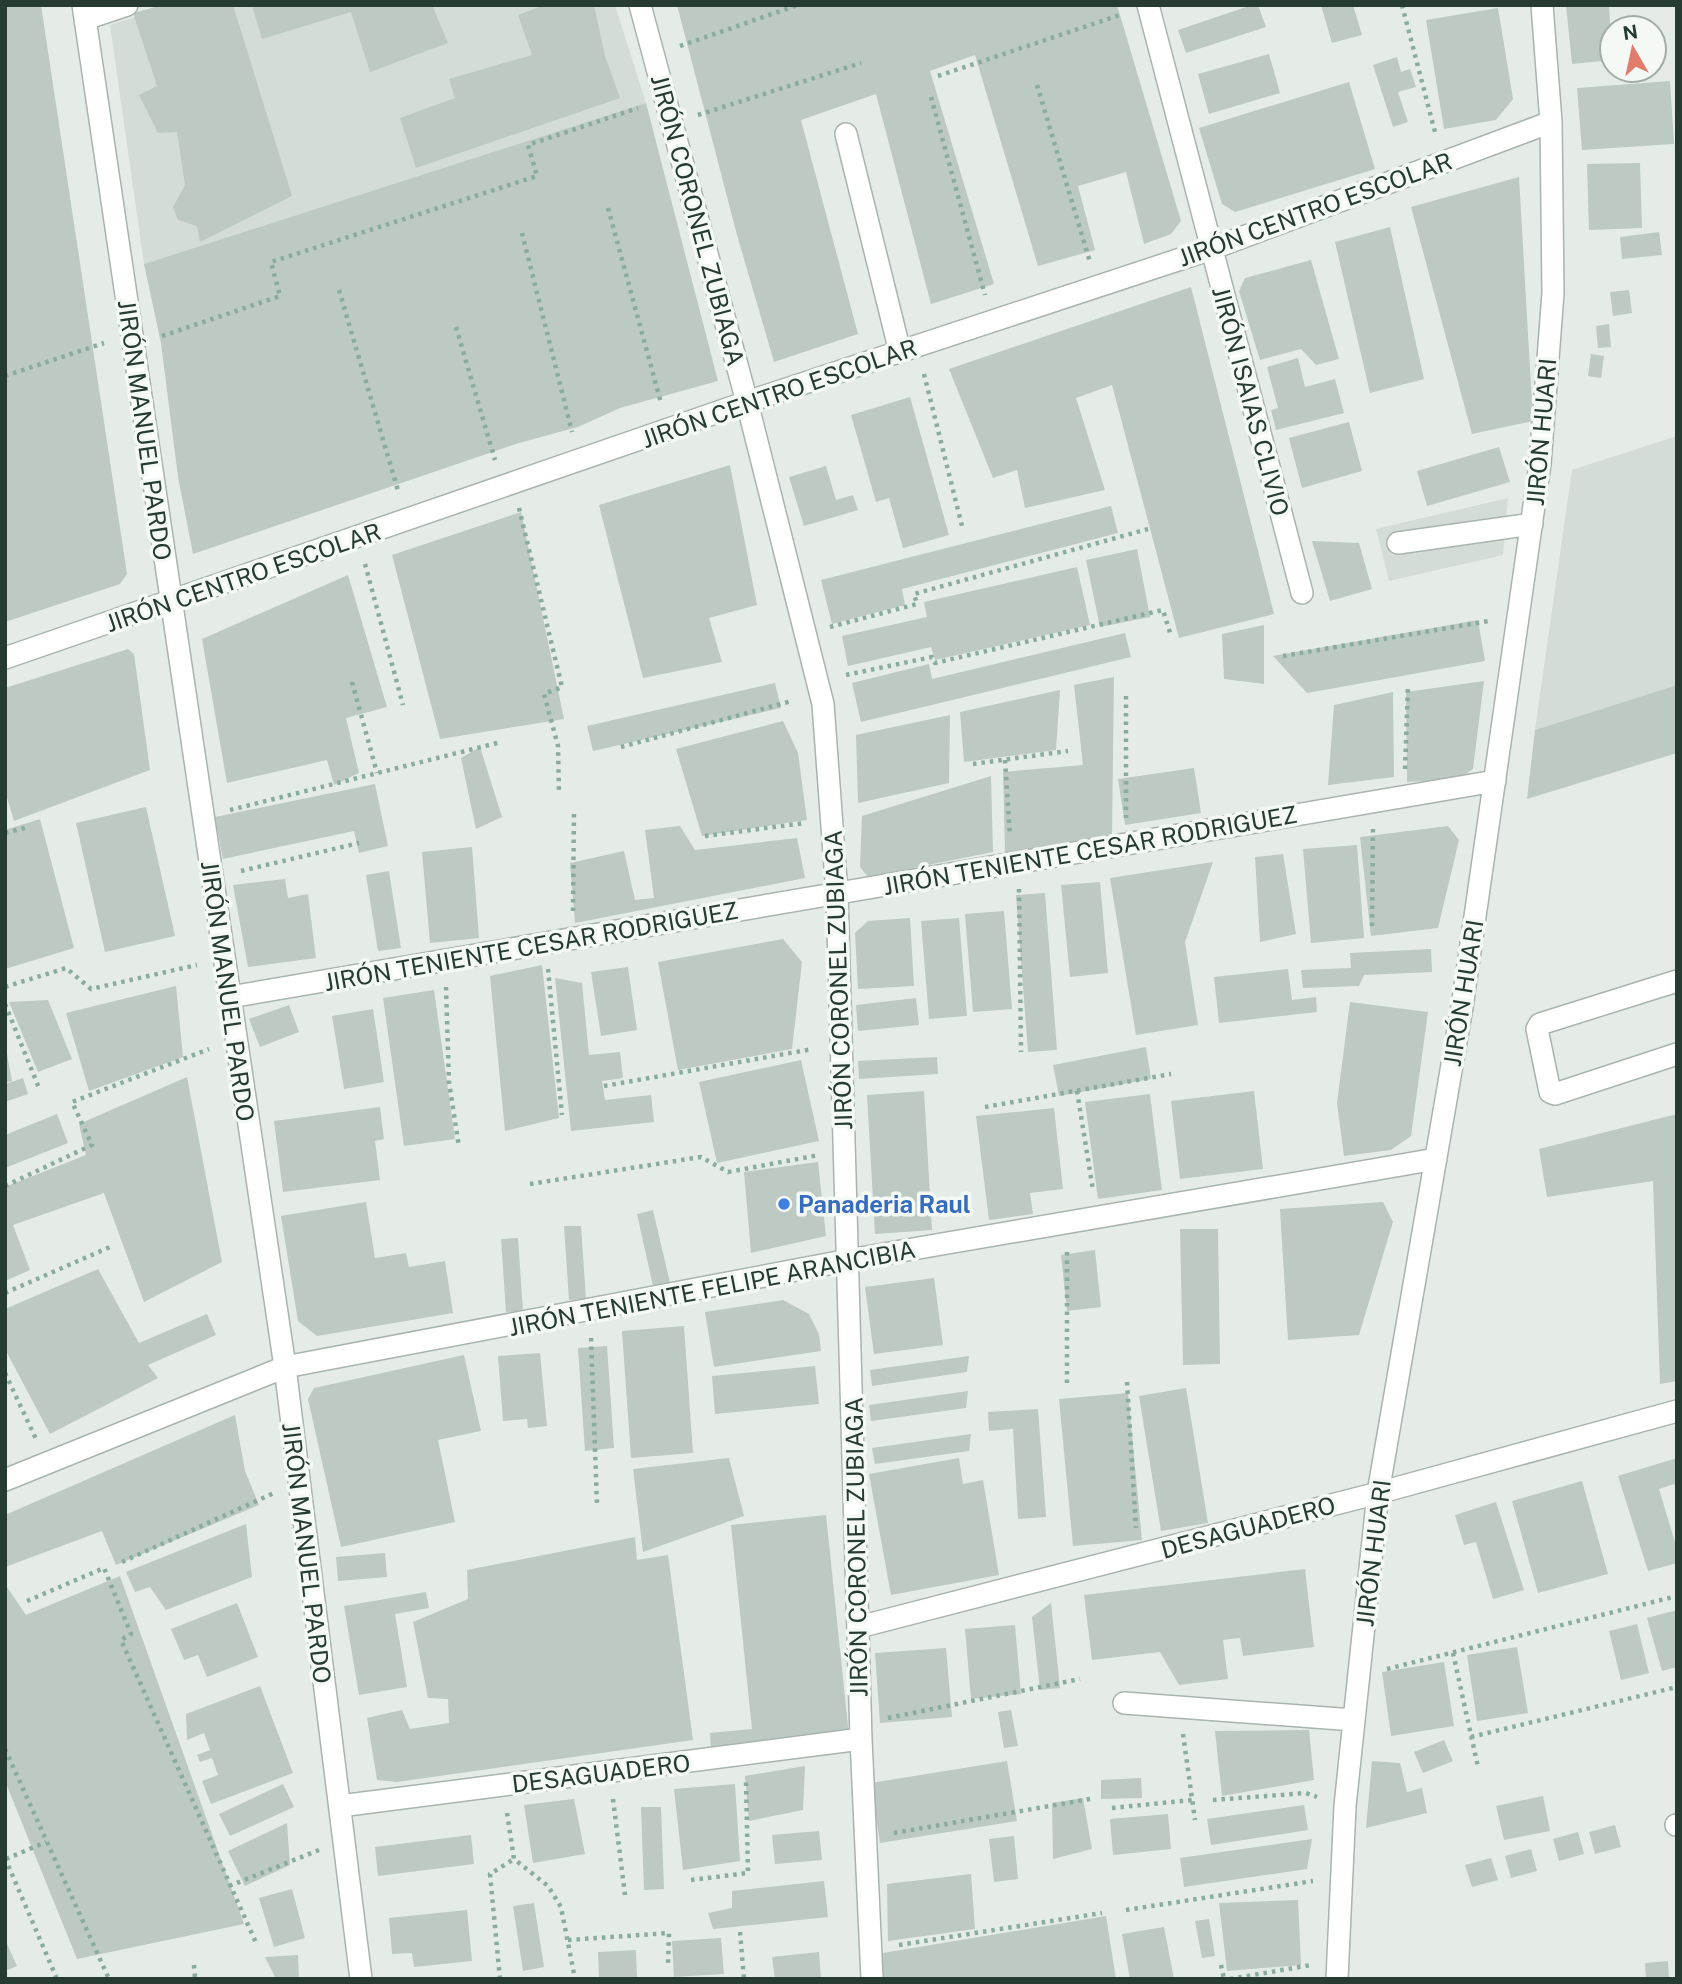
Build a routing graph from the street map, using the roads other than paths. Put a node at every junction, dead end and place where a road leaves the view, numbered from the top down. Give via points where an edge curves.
1 (127, 5) edge
2 (640, 5) edge
3 (1542, 5) edge
4 (1148, 6) edge
5 (84, 12) edge
6 (1551, 122) junction
7 (846, 134) dead end
8 (1211, 249) junction
9 (908, 349) junction
10 (747, 402) junction
11 (1531, 524) junction
12 (1398, 543) dead end
13 (1302, 593) dead end
14 (171, 603) junction
15 (5, 658) edge
16 (1495, 781) junction
17 (837, 894) junction
18 (1677, 981) edge
19 (230, 997) junction
20 (1677, 1054) edge
21 (1436, 1159) junction
22 (849, 1260) junction
23 (285, 1367) junction
24 (1677, 1411) edge
25 (5, 1480) edge
26 (1378, 1493) junction
27 (859, 1627) junction
28 (1124, 1703) dead end
29 (1354, 1720) junction
30 (861, 1732) junction
31 (340, 1806) junction
32 (1338, 1969) edge
33 (360, 1979) edge
34 (872, 1979) edge

1 - 5 street
2 - 10 street, JIRÓN CORONEL ZUBIAGA
3 - 6 street, JIRÓN HUARI
4 - 8 street, JIRÓN ISAIAS CLIVIO
5 - 14 street, JIRÓN MANUEL PARDO
6 - 8 street, JIRÓN CENTRO ESCOLAR
6 - 11 street, JIRÓN HUARI via 1553,293
7 - 9 street
8 - 9 street, JIRÓN CENTRO ESCOLAR
8 - 13 street, JIRÓN ISAIAS CLIVIO
9 - 10 street, JIRÓN CENTRO ESCOLAR
10 - 14 street, JIRÓN CENTRO ESCOLAR
10 - 17 street, JIRÓN CORONEL ZUBIAGA via 819,688
11 - 12 street
11 - 16 street, JIRÓN HUARI
14 - 15 street, JIRÓN CENTRO ESCOLAR
14 - 19 street, JIRÓN MANUEL PARDO
16 - 17 street, JIRÓN TENIENTE CESAR RODRIGUEZ
16 - 21 street, JIRÓN HUARI
17 - 19 street, JIRÓN TENIENTE CESAR RODRIGUEZ
17 - 22 street, JIRÓN CORONEL ZUBIAGA
18 - 20 street via 1540,1024 1537,1029 1550,1092 1555,1094
19 - 23 street, JIRÓN MANUEL PARDO
21 - 22 street, JIRÓN TENIENTE FELIPE ARANCIBIA
21 - 26 street, JIRÓN HUARI
22 - 23 street, JIRÓN TENIENTE FELIPE ARANCIBIA
22 - 27 street, JIRÓN CORONEL ZUBIAGA
23 - 25 street, JIRÓN TENIENTE FELIPE ARANCIBIA
23 - 31 street, JIRÓN MANUEL PARDO
24 - 26 street, DESAGUADERO
26 - 27 street, DESAGUADERO
26 - 29 street, JIRÓN HUARI
27 - 30 street, JIRÓN CORONEL ZUBIAGA
28 - 29 street
29 - 32 street, JIRÓN HUARI
30 - 31 street, DESAGUADERO via 745,1755
30 - 34 street, JIRÓN CORONEL ZUBIAGA
31 - 33 street, JIRÓN MANUEL PARDO

